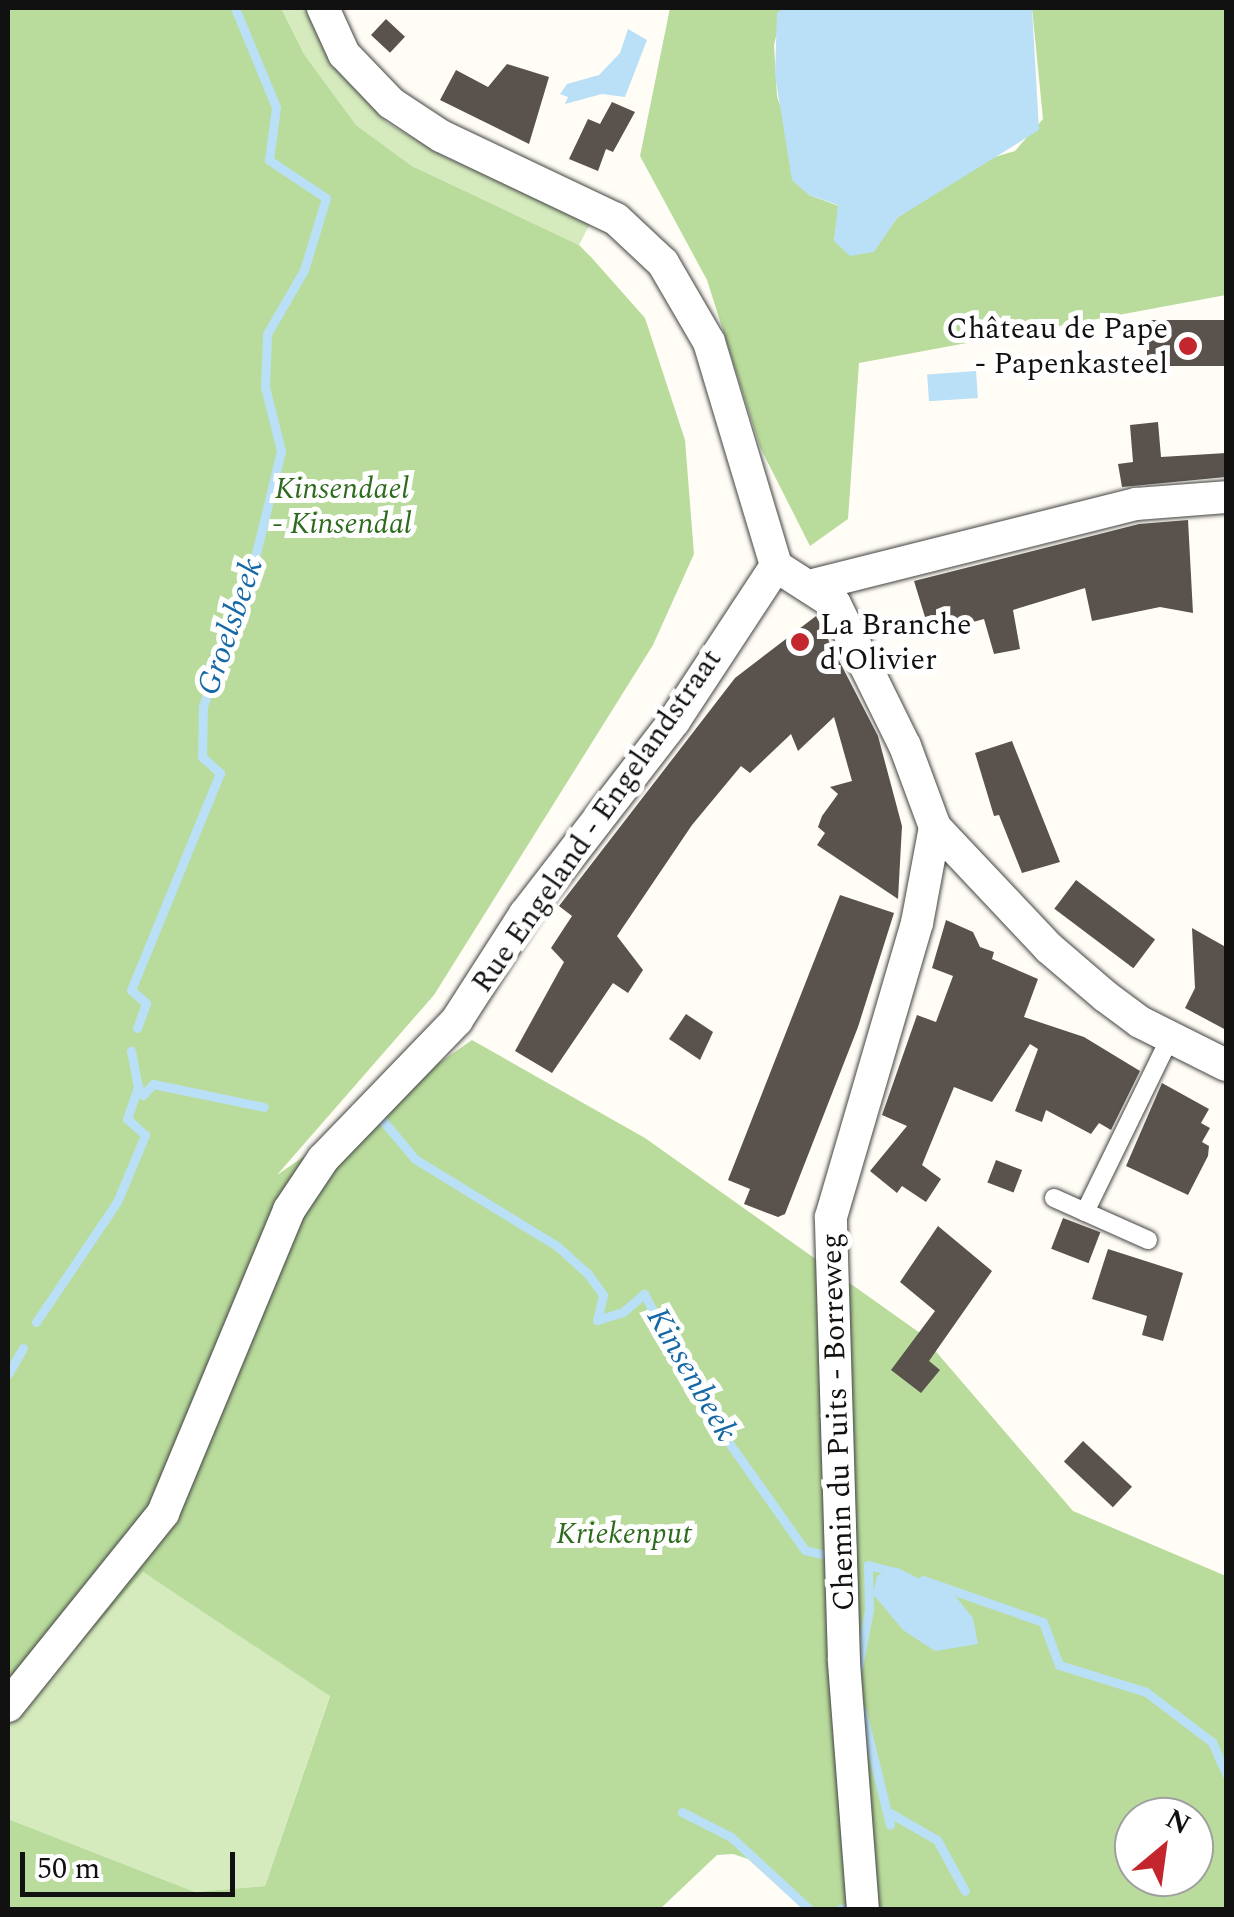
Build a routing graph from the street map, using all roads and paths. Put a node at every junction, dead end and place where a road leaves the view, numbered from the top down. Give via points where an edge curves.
1 (322, 8) edge
2 (1226, 498) edge
3 (776, 566) junction
4 (810, 586) junction
5 (936, 827) junction
6 (1170, 1038) junction
7 (1226, 1065) edge
8 (1054, 1198) dead end
9 (1085, 1212) junction
10 (1148, 1240) dead end
11 (8, 1706) edge
12 (863, 1910) edge

1 - 3 street via 344,54 391,103 441,136 616,218 663,262 709,342
2 - 4 street via 1136,504
3 - 4 street
3 - 11 street, Rue Engeland - Engelandstraat via 674,720 525,914 457,1020 323,1160 289,1210 164,1512
4 - 5 street via 835,604 905,746
5 - 6 street via 1049,948
5 - 12 street, Chemin du Puits - Borreweg via 917,923 831,1217 844,1661
6 - 7 street
6 - 9 lane
8 - 9 lane
9 - 10 lane

